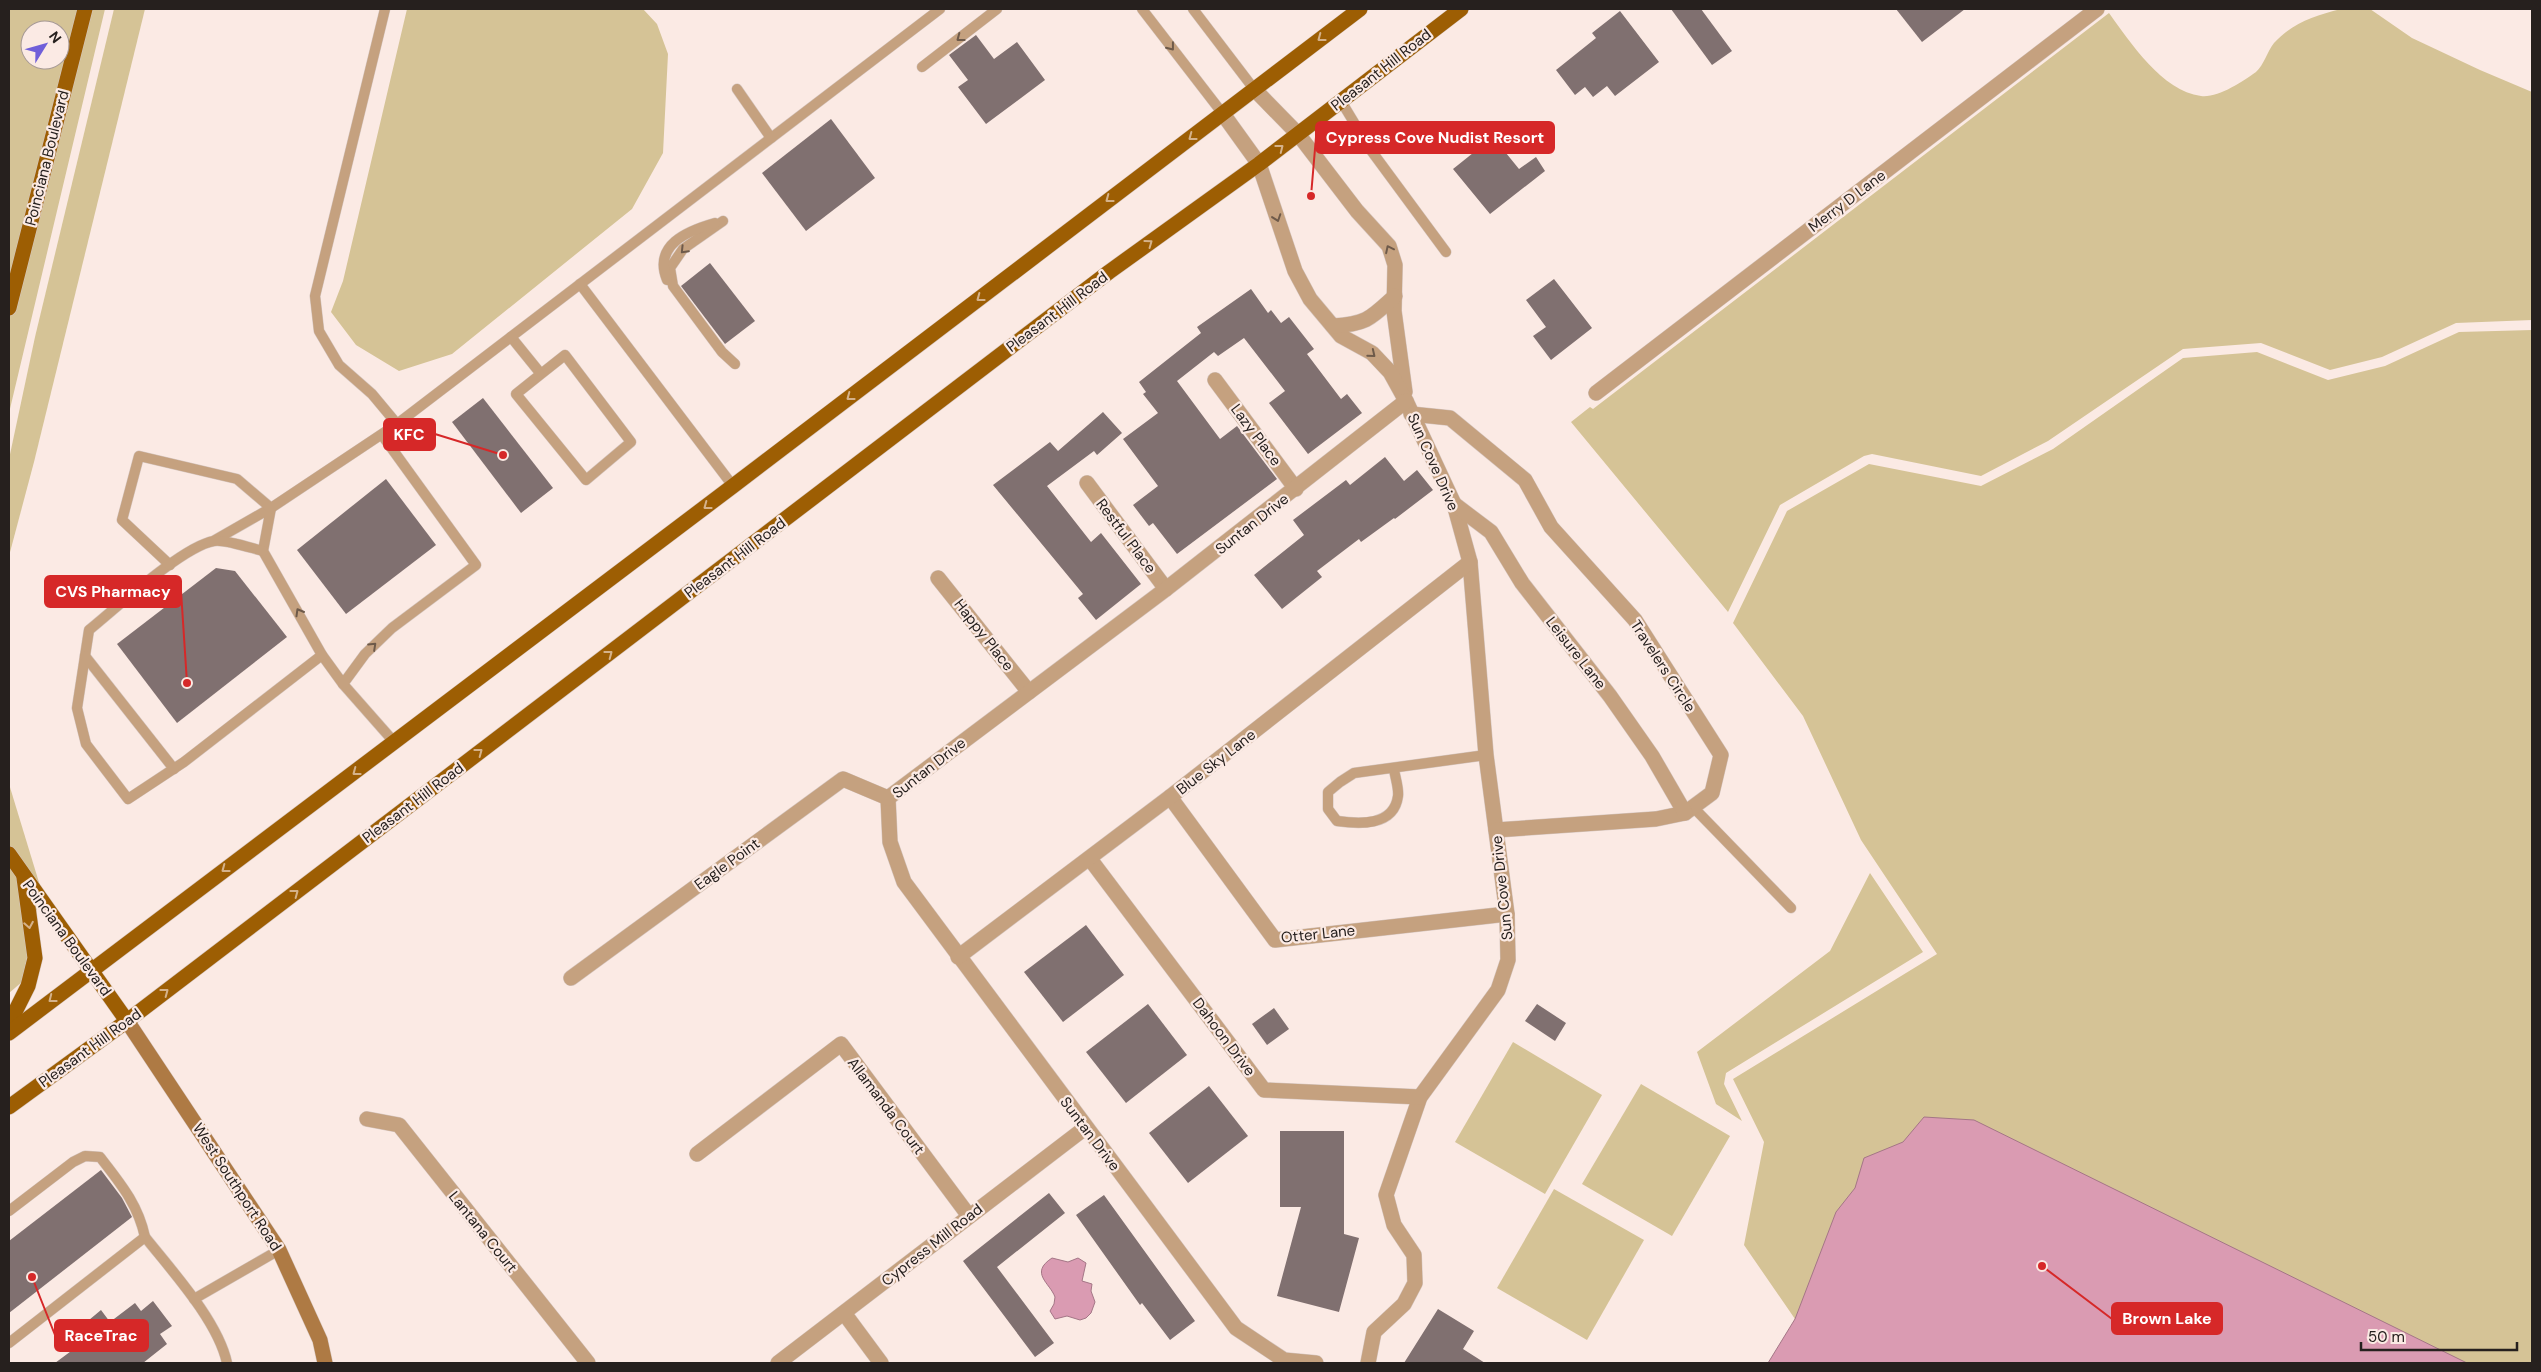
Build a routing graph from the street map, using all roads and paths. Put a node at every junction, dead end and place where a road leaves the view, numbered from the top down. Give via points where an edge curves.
1 (85, 9) edge
2 (385, 9) edge
3 (940, 9) edge
4 (997, 9) edge
5 (1142, 9) edge
6 (1193, 9) edge
7 (1360, 9) edge
8 (1461, 9) edge
9 (2097, 9) edge
10 (922, 67) dead end
11 (737, 89) dead end
12 (1254, 89) junction
13 (1340, 101) junction
14 (1223, 114) junction
15 (1298, 134) junction
16 (771, 138) junction
17 (1259, 164) junction
18 (723, 221) dead end
19 (1446, 252) dead end
20 (580, 284) junction
21 (1395, 296) junction
22 (9, 308) edge
23 (1333, 326) junction
24 (511, 337) junction
25 (735, 364) dead end
26 (541, 374) junction
27 (1215, 380) dead end
28 (1596, 393) dead end
29 (1409, 407) junction
30 (396, 424) junction
31 (382, 435) junction
32 (1087, 483) dead end
33 (733, 486) junction
34 (1296, 489) junction
35 (1454, 504) junction
36 (271, 508) junction
37 (215, 540) junction
38 (263, 551) junction
39 (1470, 562) junction
40 (170, 565) junction
41 (938, 578) dead end
42 (1166, 590) junction
43 (322, 655) junction
44 (85, 656) junction
45 (343, 684) junction
46 (1029, 692) junction
47 (395, 743) junction
48 (1486, 755) junction
49 (174, 769) junction
50 (1394, 769) junction
51 (888, 798) junction
52 (1170, 798) junction
53 (1689, 810) junction
54 (1496, 830) junction
55 (9, 854) edge
56 (1090, 859) junction
57 (24, 877) junction
58 (1791, 908) dead end
59 (1507, 914) junction
60 (958, 957) junction
61 (91, 970) junction
62 (571, 978) dead end
63 (127, 1021) junction
64 (9, 1024) edge
65 (9, 1033) edge
66 (1420, 1097) junction
67 (9, 1107) edge
68 (367, 1119) dead end
69 (1085, 1128) junction
70 (697, 1154) dead end
71 (9, 1210) edge
72 (969, 1216) junction
73 (145, 1237) junction
74 (279, 1250) junction
75 (194, 1300) junction
76 (844, 1313) junction
77 (9, 1343) edge
78 (227, 1363) edge
79 (325, 1363) edge
80 (588, 1363) edge
81 (778, 1363) edge
82 (881, 1363) edge
83 (1316, 1363) edge
84 (1368, 1363) edge

1 - 22 main road, Poinciana Boulevard
2 - 30 lane via 315,296 319,331 339,365 372,394
3 - 16 lane
4 -> 10 lane
5 -> 14 lane
6 - 12 lane
7 -> 12 main road
8 - 13 main road, Pleasant Hill Road
9 - 28 street, Merry D Lane
11 - 16 lane
12 - 14 main road
12 - 15 street, Sun Cove Drive
13 - 15 main road, Pleasant Hill Road
13 - 19 lane via 1370,149
14 - 17 street, Sun Cove Drive
14 -> 33 main road
17 -> 15 main road, Pleasant Hill Road
21 -> 15 street, Sun Cove Drive via 1395,265 1389,246
16 - 20 lane
17 -> 23 street, Sun Cove Drive via 1295,271 1310,299
63 -> 17 main road, Pleasant Hill Road via 1109,272
18 -> 25 lane via 683,249 670,268 673,286 722,352
20 - 24 lane
20 - 33 lane
21 - 23 street via 1369,320
21 - 29 street, Sun Cove Drive via 1394,311
23 -> 29 street, Sun Cove Drive via 1341,336 1372,352 1390,372
24 - 26 lane
24 - 30 lane
26 - 26 lane via 565,355 632,442 586,480 516,394
27 - 34 street, Lazy Place
29 - 34 street, Suntan Drive
29 - 35 street, Sun Cove Drive
29 - 53 street, Travelers Circle via 1450,418 1525,480 1551,527 1635,620 1721,755 1712,793
30 - 31 lane
31 - 36 lane
45 -> 31 lane via 371,648 392,628 476,565
32 - 42 street, Restful Place
33 -> 47 main road
34 - 42 street, Suntan Drive
35 - 39 street, Sun Cove Drive
35 - 53 street, Leisure Lane via 1491,532 1522,584 1610,696
36 - 37 lane
36 - 38 lane
36 - 40 lane via 238,479 139,456 122,520
37 - 38 lane
37 - 40 lane
43 -> 38 lane
39 - 48 street, Sun Cove Drive
39 - 52 street, Blue Sky Lane
40 - 44 lane via 89,630
41 - 46 street, Happy Place
42 - 46 street, Suntan Drive
43 - 45 lane
43 - 49 lane
44 - 49 lane
44 - 49 lane via 77,708 86,744 128,799
45 - 47 lane
46 - 51 street, Suntan Drive
47 -> 61 main road
48 - 50 lane
48 - 54 street, Sun Cove Drive
50 - 50 lane via 1354,773 1328,792 1328,809 1337,821 1354,824 1380,821 1393,808 1398,797
51 - 60 street, Suntan Drive via 890,842 904,882
51 - 62 street, Eagle Point via 843,779
52 - 56 street, Blue Sky Lane
52 - 59 street, Otter Lane via 1275,940
53 - 54 street, Travelers Circle via 1656,819
53 - 58 lane
54 - 59 street, Sun Cove Drive
55 - 57 main road, Poinciana Boulevard
56 - 60 street, Blue Sky Lane
56 - 66 street, Dahoon Drive via 1264,1090
57 - 61 main road, Poinciana Boulevard
57 -> 64 main road via 35,958 28,986
59 - 66 street, Sun Cove Drive via 1508,960 1498,990
60 - 69 street, Suntan Drive
61 - 63 main road, Poinciana Boulevard
61 -> 65 main road
63 - 67 main road, Pleasant Hill Road
63 - 74 street, West Southport Road
66 - 84 street, Sun Cove Drive via 1386,1195 1394,1225 1414,1255 1415,1283 1404,1304 1374,1332
68 - 80 street, Lantana Court via 399,1125
69 - 72 street, Cypress Mill Road
69 - 83 street, Suntan Drive via 1236,1328 1284,1360
70 - 72 street, Allamanda Court via 840,1044
71 - 73 lane via 73,1162 85,1156 100,1157 131,1197 141,1217
72 - 76 street, Cypress Mill Road
73 - 75 lane
73 - 77 lane
74 - 75 lane
74 - 79 street, West Southport Road via 320,1340
75 - 78 lane via 210,1324
76 - 81 street, Cypress Mill Road
76 - 82 street

